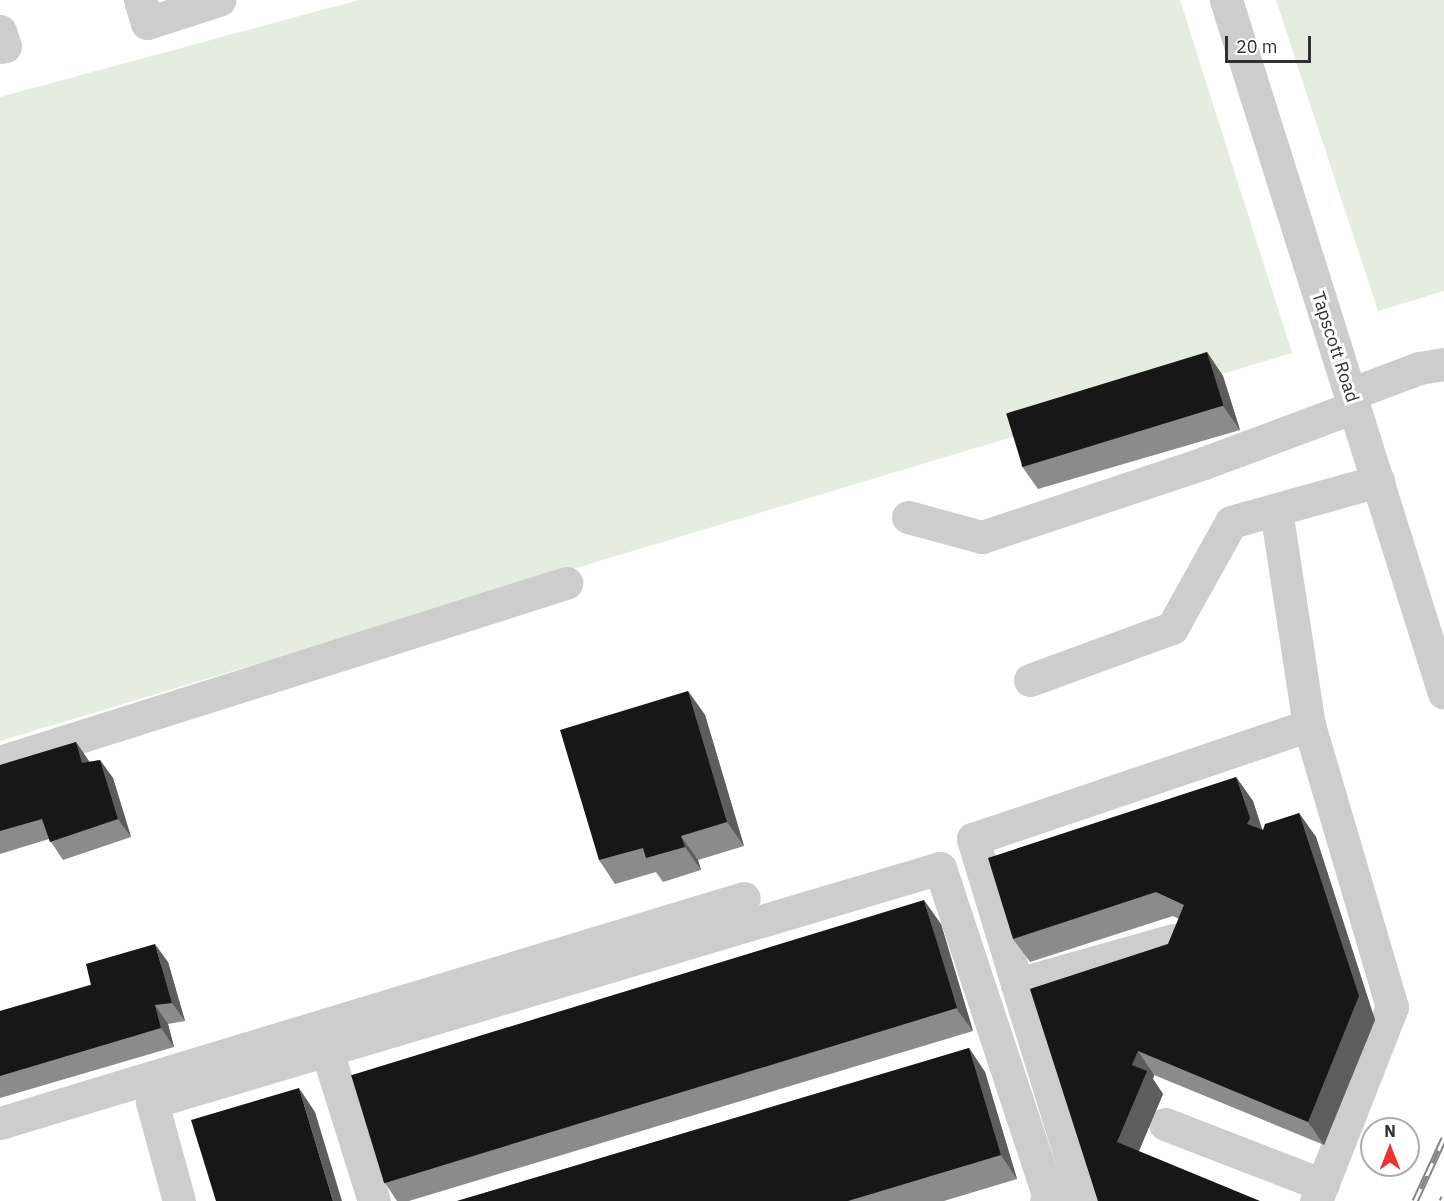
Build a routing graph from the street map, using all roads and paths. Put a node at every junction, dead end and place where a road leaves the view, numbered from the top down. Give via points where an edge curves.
1 (140, 0) edge
2 (219, 0) edge
3 (1226, 0) edge
4 (0, 31) edge
5 (0, 47) edge
6 (1444, 364) edge
7 (1352, 400) junction
8 (1378, 482) junction
9 (1276, 510) junction
10 (908, 517) dead end
11 (566, 584) dead end
12 (1030, 680) dead end
13 (1444, 693) edge
14 (1309, 725) junction
15 (0, 762) edge
16 (744, 898) dead end
17 (1174, 940) edge
18 (1017, 984) junction
19 (1000, 1048) junction
20 (327, 1051) junction
21 (966, 1059) edge
22 (0, 1123) edge
23 (1165, 1124) dead end
24 (1320, 1193) edge
25 (179, 1201) edge
26 (374, 1201) edge
27 (1046, 1201) edge
28 (1084, 1201) edge

1 - 2 street via 147,23
3 - 7 street, Tapscott Road
4 - 5 street via 4,46
6 - 7 street via 1419,368
7 - 8 street, Tapscott Road
7 - 10 street via 1204,463 982,537
8 - 9 street
8 - 13 street, Tapscott Road
9 - 12 street via 1231,522 1172,628
9 - 14 street
11 - 15 street
14 - 18 street via 973,839
14 - 24 street via 1392,1007
16 - 22 street
17 - 18 street
18 - 28 street
19 - 20 street via 940,867
19 - 21 street
19 - 27 street via 1050,1200
20 - 25 street via 152,1102
20 - 26 street
23 - 24 street

